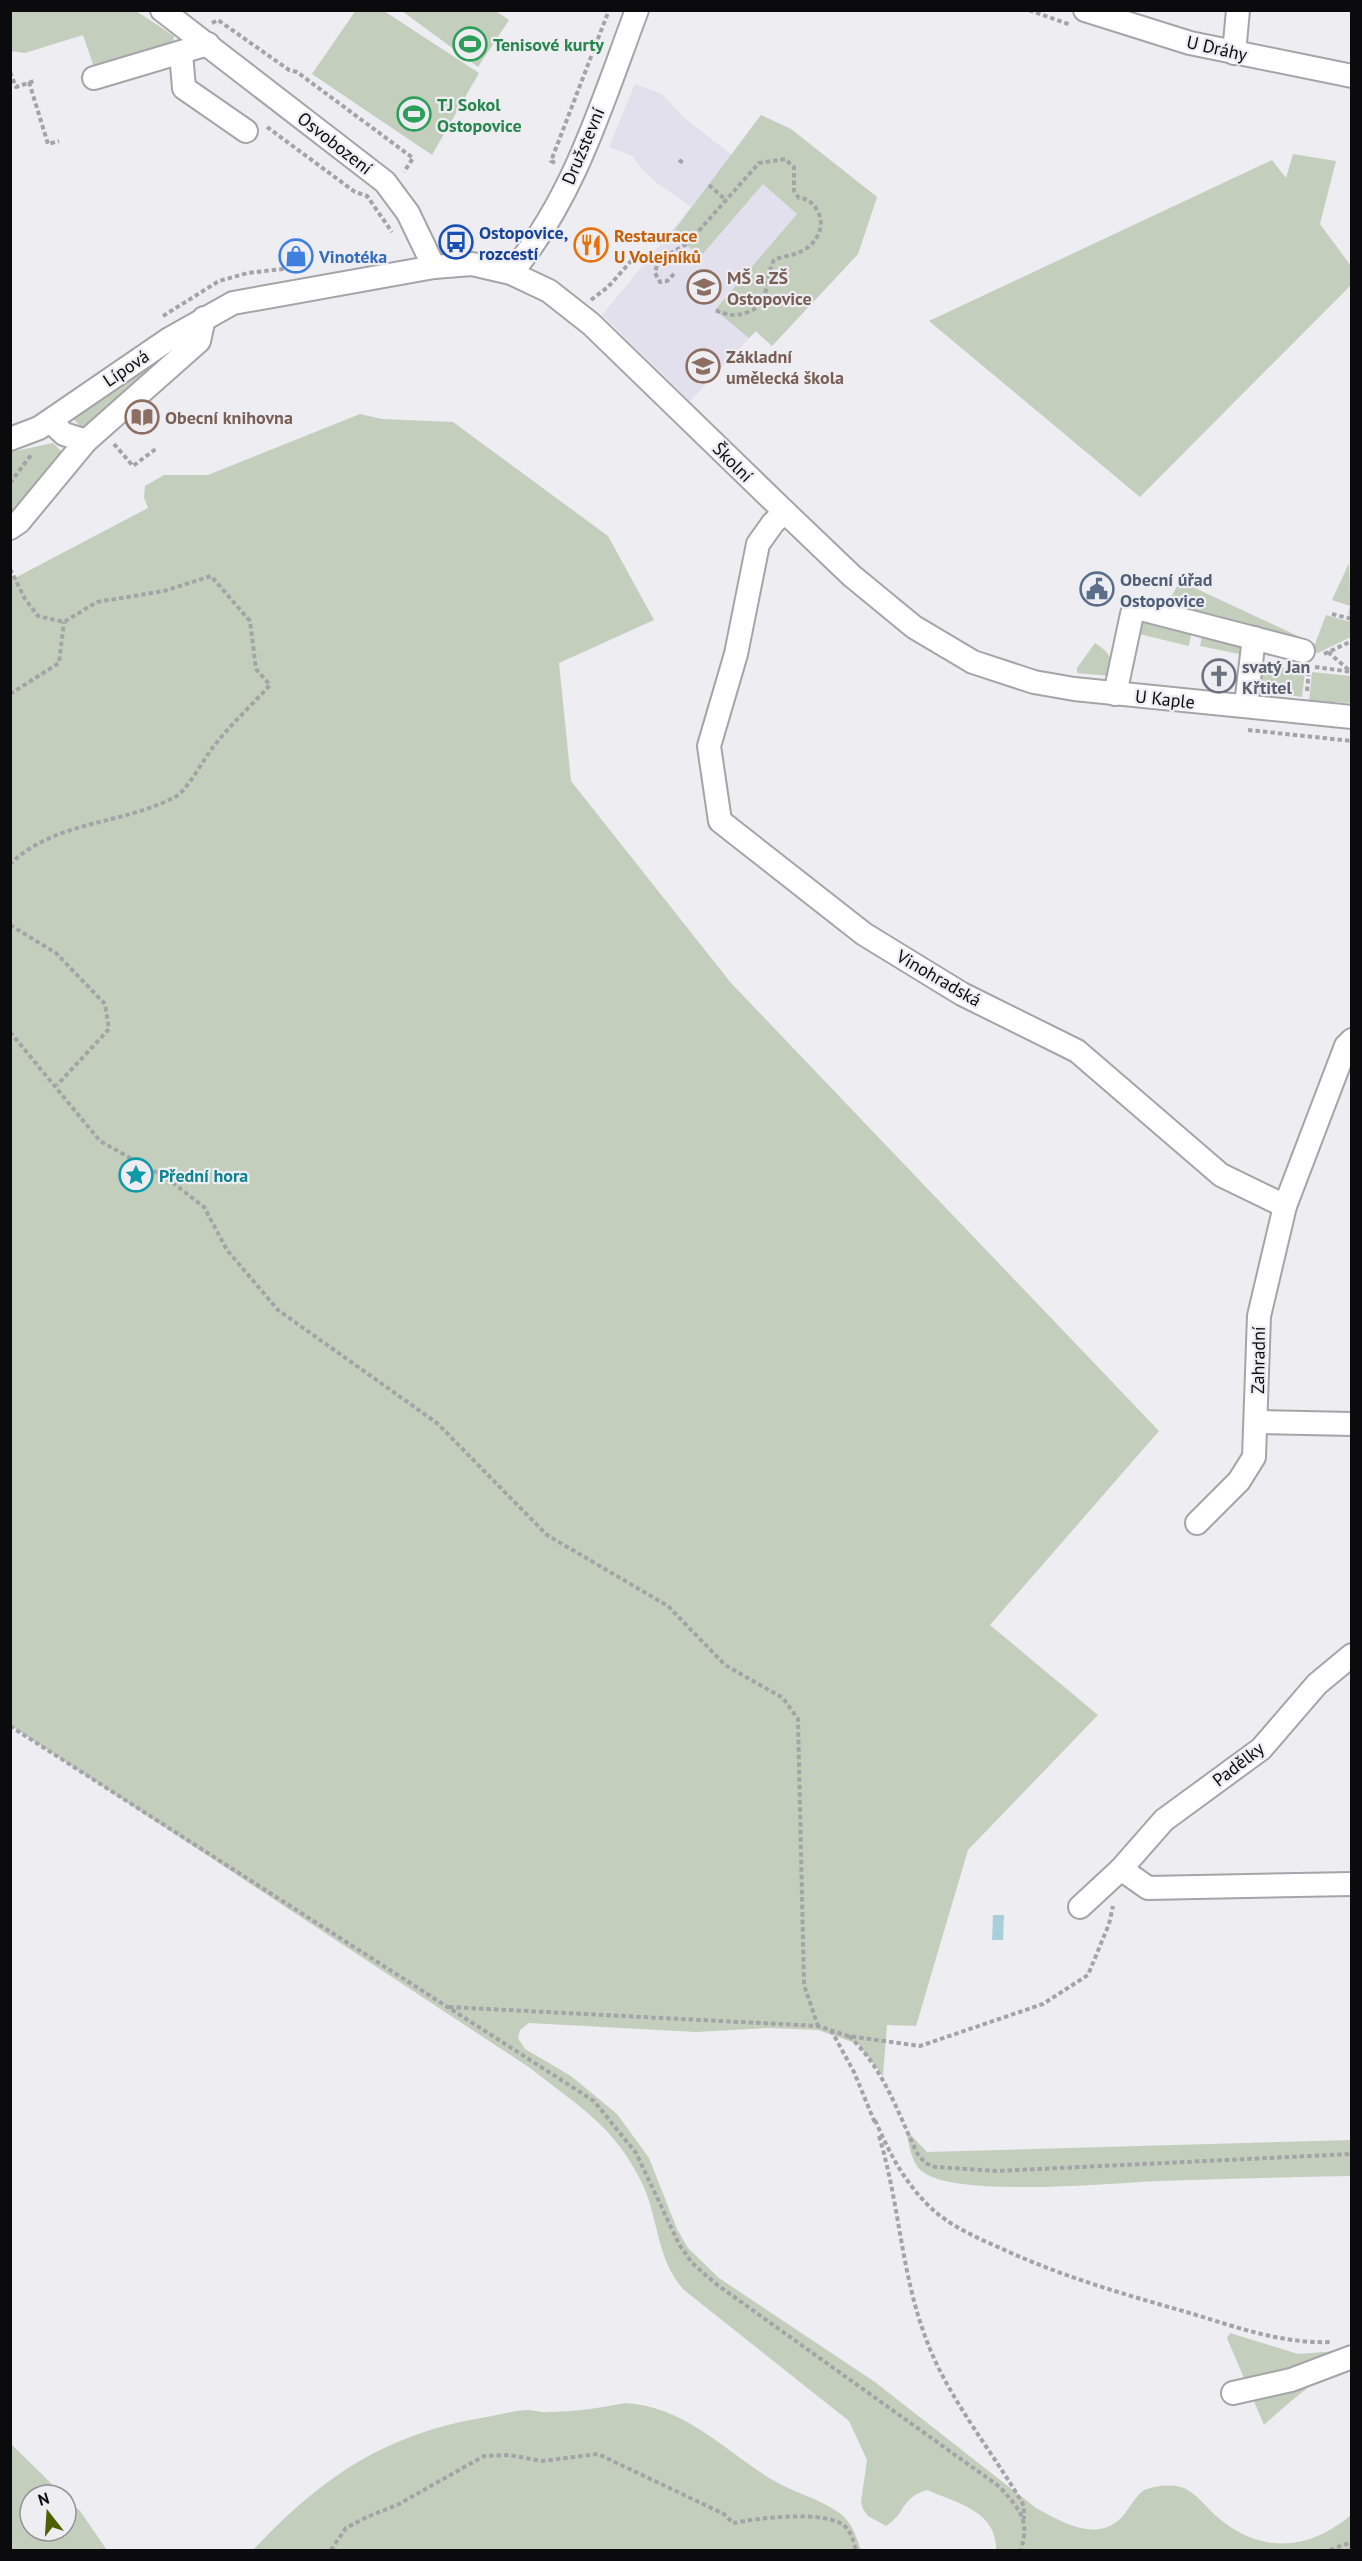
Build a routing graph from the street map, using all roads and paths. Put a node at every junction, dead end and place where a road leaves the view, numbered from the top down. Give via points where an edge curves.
1 (162, 10) edge
2 (609, 10) edge
3 (637, 10) edge
4 (1085, 10) edge
5 (1238, 10) edge
6 (208, 44) junction
7 (181, 52) junction
8 (1234, 53) junction
9 (10, 72) edge
10 (1352, 76) edge
11 (94, 78) dead end
12 (13, 87) edge
13 (253, 127) joint
14 (58, 141) dead end
15 (564, 166) dead end
16 (709, 185) dead end
17 (726, 200) junction
18 (399, 239) dead end
19 (632, 260) dead end
20 (304, 267) dead end
21 (434, 267) junction
22 (511, 273) junction
23 (674, 274) dead end
24 (349, 282) joint
25 (602, 282) dead end
26 (608, 287) junction
27 (581, 296) dead end
28 (588, 302) junction
29 (595, 309) dead end
30 (715, 310) dead end
31 (156, 320) dead end
32 (203, 324) junction
33 (50, 421) junction
34 (10, 439) edge
35 (86, 441) junction
36 (113, 442) dead end
37 (157, 448) dead end
38 (785, 512) junction
39 (10, 528) edge
40 (10, 569) edge
41 (1332, 614) dead end
42 (1352, 619) edge
43 (64, 622) junction
44 (1254, 638) junction
45 (1352, 641) edge
46 (1303, 651) joint
47 (1328, 652) junction
48 (1331, 669) dead end
49 (1352, 671) edge
50 (10, 694) edge
51 (1115, 694) junction
52 (1247, 696) dead end
53 (1306, 701) dead end
54 (1352, 717) edge
55 (10, 864) edge
56 (10, 925) edge
57 (10, 1032) edge
58 (1352, 1040) edge
59 (57, 1085) junction
60 (1285, 1206) junction
61 (1256, 1422) junction
62 (1352, 1424) edge
63 (1197, 1523) dead end
64 (1352, 1655) edge
65 (10, 1726) edge
66 (1121, 1869) junction
67 (1352, 1884) edge
68 (1114, 1902) dead end
69 (1080, 1907) dead end
70 (448, 2007) junction
71 (818, 2026) junction
72 (831, 2030) junction
73 (848, 2036) junction
74 (874, 2120) junction
75 (1352, 2154) edge
76 (1346, 2349) edge
77 (1233, 2393) dead end
78 (1024, 2519) junction
79 (1352, 2542) edge
80 (331, 2550) edge
81 (856, 2550) edge
82 (1021, 2550) edge
83 (1330, 2550) edge

1 - 6 street, Osvobození
2 - 15 path via 551,161
3 - 22 street, Družstevní via 578,164 531,249
4 - 8 street, U Dráhy
5 - 8 street
6 - 7 street
6 - 21 street, Osvobození via 384,182 408,213
7 - 11 street
7 - 13 street via 184,88
8 - 10 street, U Dráhy
9 - 12 path
12 - 14 path via 32,82 48,144
13 - 18 path via 366,196
16 - 17 path
17 - 23 path via 687,244 657,266 655,273 660,282
17 - 30 path via 759,163 785,159 794,167 794,191 813,204 821,227 809,247 774,260 767,274 764,301 758,308 738,315
19 - 26 path
20 - 31 path via 248,273 219,281
21 - 22 street, Školní via 472,264
21 - 24 street, Školní
22 - 38 street, Školní via 549,291 596,328
24 - 32 street, Lípová via 232,303
25 - 26 path
26 - 28 path
27 - 28 path
28 - 29 path
32 - 33 street, Lípová
32 - 35 street, Lípová via 199,341
33 - 34 street, Lípová
33 - 35 street via 64,434
35 - 39 street, Lípová
36 - 37 path via 133,466
38 - 51 street, Školní via 888,607 973,662 1034,682
38 - 60 street, Vinohradská via 758,544 736,654 710,746 720,821 864,934 962,994 1077,1051 1221,1175
40 - 43 path via 38,616
41 - 42 path
43 - 50 path via 59,663
43 - 55 path via 97,602 164,591 211,576 250,621 256,669 270,685 214,745 178,795 148,809 98,820 58,835 26,849
44 - 46 street, U Kaple
44 - 51 street, U Kaple via 1146,610 1135,611
44 - 52 street
45 - 47 path
46 - 53 path via 1310,653
47 - 48 path via 1320,656
47 - 49 path
51 - 54 street, U Kaple
56 - 59 path via 56,953 105,1004 109,1029
57 - 59 path
58 - 60 street via 1346,1046
59 - 71 path via 100,1141 168,1179 204,1207 227,1250 278,1310 437,1423 547,1535 668,1606 725,1665 783,1698 798,1719 804,1985
60 - 61 street, Zahradní via 1259,1316
61 - 62 street
61 - 63 street, Zahradní via 1254,1457 1239,1480
64 - 66 street, Padělky via 1317,1684 1261,1749 1164,1820
65 - 70 path
66 - 67 street via 1148,1888
66 - 69 street, Padělky
68 - 73 path via 1088,1975 1043,2004 920,2046
70 - 71 path
70 - 78 path via 594,2101 636,2153 692,2263 1000,2487
71 - 72 path
72 - 73 path
72 - 74 path via 855,2073
73 - 75 path via 866,2052 883,2076 917,2153 935,2168 997,2171
74 - 76 path via 896,2168 932,2209 971,2235 1040,2267 1106,2290 1256,2334
74 - 78 path via 890,2171 925,2338 947,2383 1024,2506
76 - 77 street via 1291,2380
78 - 82 path
79 - 83 path
80 - 81 path via 346,2529 484,2456 542,2460 598,2454 724,2514 733,2523 792,2517 840,2523 849,2530

